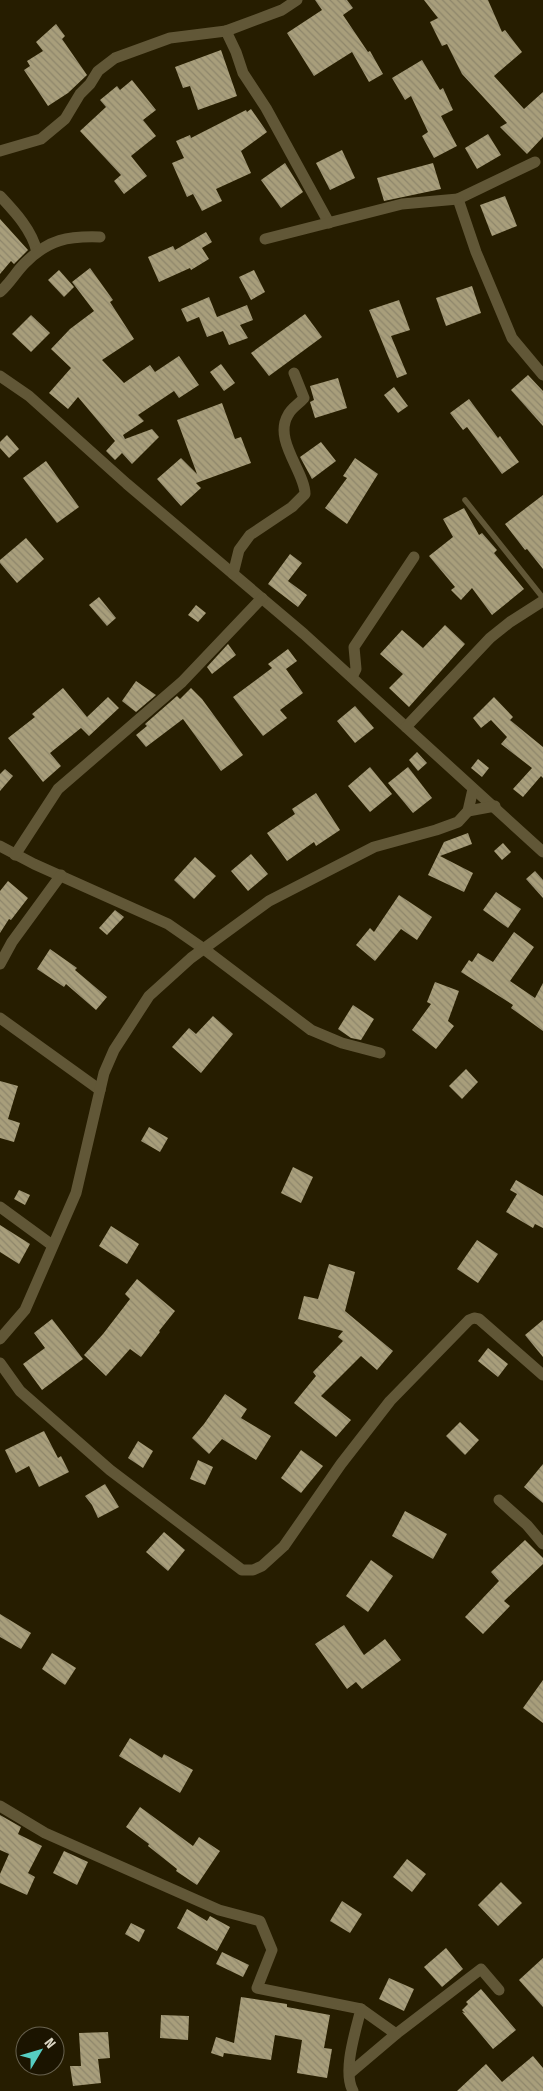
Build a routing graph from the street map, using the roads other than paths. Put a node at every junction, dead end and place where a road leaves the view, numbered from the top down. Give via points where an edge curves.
1 (297, 0) edge
2 (226, 31) junction
3 (0, 152) edge
4 (535, 162) dead end
5 (0, 196) edge
6 (458, 199) junction
7 (329, 223) junction
8 (100, 237) dead end
9 (265, 239) dead end
10 (37, 252) junction
11 (0, 292) edge
12 (294, 373) dead end
13 (0, 376) edge
14 (543, 376) edge
15 (465, 500) dead end
16 (414, 557) dead end
17 (233, 574) junction
18 (262, 598) junction
19 (543, 599) edge
20 (352, 677) junction
21 (406, 728) junction
22 (473, 788) junction
23 (495, 806) junction
24 (468, 811) junction
25 (0, 846) edge
26 (543, 852) edge
27 (15, 855) junction
28 (61, 875) junction
29 (204, 948) junction
30 (0, 964) edge
31 (0, 1018) edge
32 (380, 1053) dead end
33 (100, 1090) junction
34 (0, 1207) edge
35 (52, 1245) junction
36 (0, 1339) edge
37 (0, 1363) edge
38 (543, 1375) edge
39 (500, 1500) dead end
40 (543, 1544) edge
41 (0, 1806) edge
42 (500, 1990) dead end
43 (361, 2009) junction
44 (396, 2034) junction
45 (350, 2073) junction
46 (353, 2091) edge

1 - 2 street via 282,10
2 - 3 street via 170,38 115,58 98,71 65,119 41,139
2 - 7 street via 243,73 266,108
4 - 6 street
5 - 10 street via 35,241
6 - 7 street via 402,204
6 - 14 street via 512,338
7 - 9 street
8 - 10 street via 75,236 57,240
10 - 11 street
12 - 17 street via 304,398 289,412 285,430 289,454 305,485 305,494 292,508 250,535 239,550
13 - 17 street via 28,396
15 - 19 lane
16 - 20 street via 354,647 356,668
17 - 18 street
18 - 20 street
18 - 27 street via 182,682 58,788
19 - 21 street via 490,638
20 - 21 street
21 - 22 street
22 - 23 street
22 - 24 street
23 - 24 street
23 - 26 street
24 - 29 street via 458,822 374,847 332,868 269,901
25 - 27 street
27 - 28 street
28 - 29 street via 168,924
28 - 30 street via 12,942
29 - 32 street via 310,1030
29 - 33 street via 149,996 114,1050
31 - 33 street
33 - 35 street via 76,1193
34 - 35 street
35 - 36 street via 25,1310
37 - 38 street via 20,1391 110,1470 242,1570 262,1566 284,1546 390,1401 468,1320 480,1319
39 - 40 street
41 - 43 street via 45,1833 219,1910 260,1921 272,1950 258,1988
42 - 44 street via 482,1968
43 - 44 street
43 - 45 street
44 - 45 street
45 - 46 street

